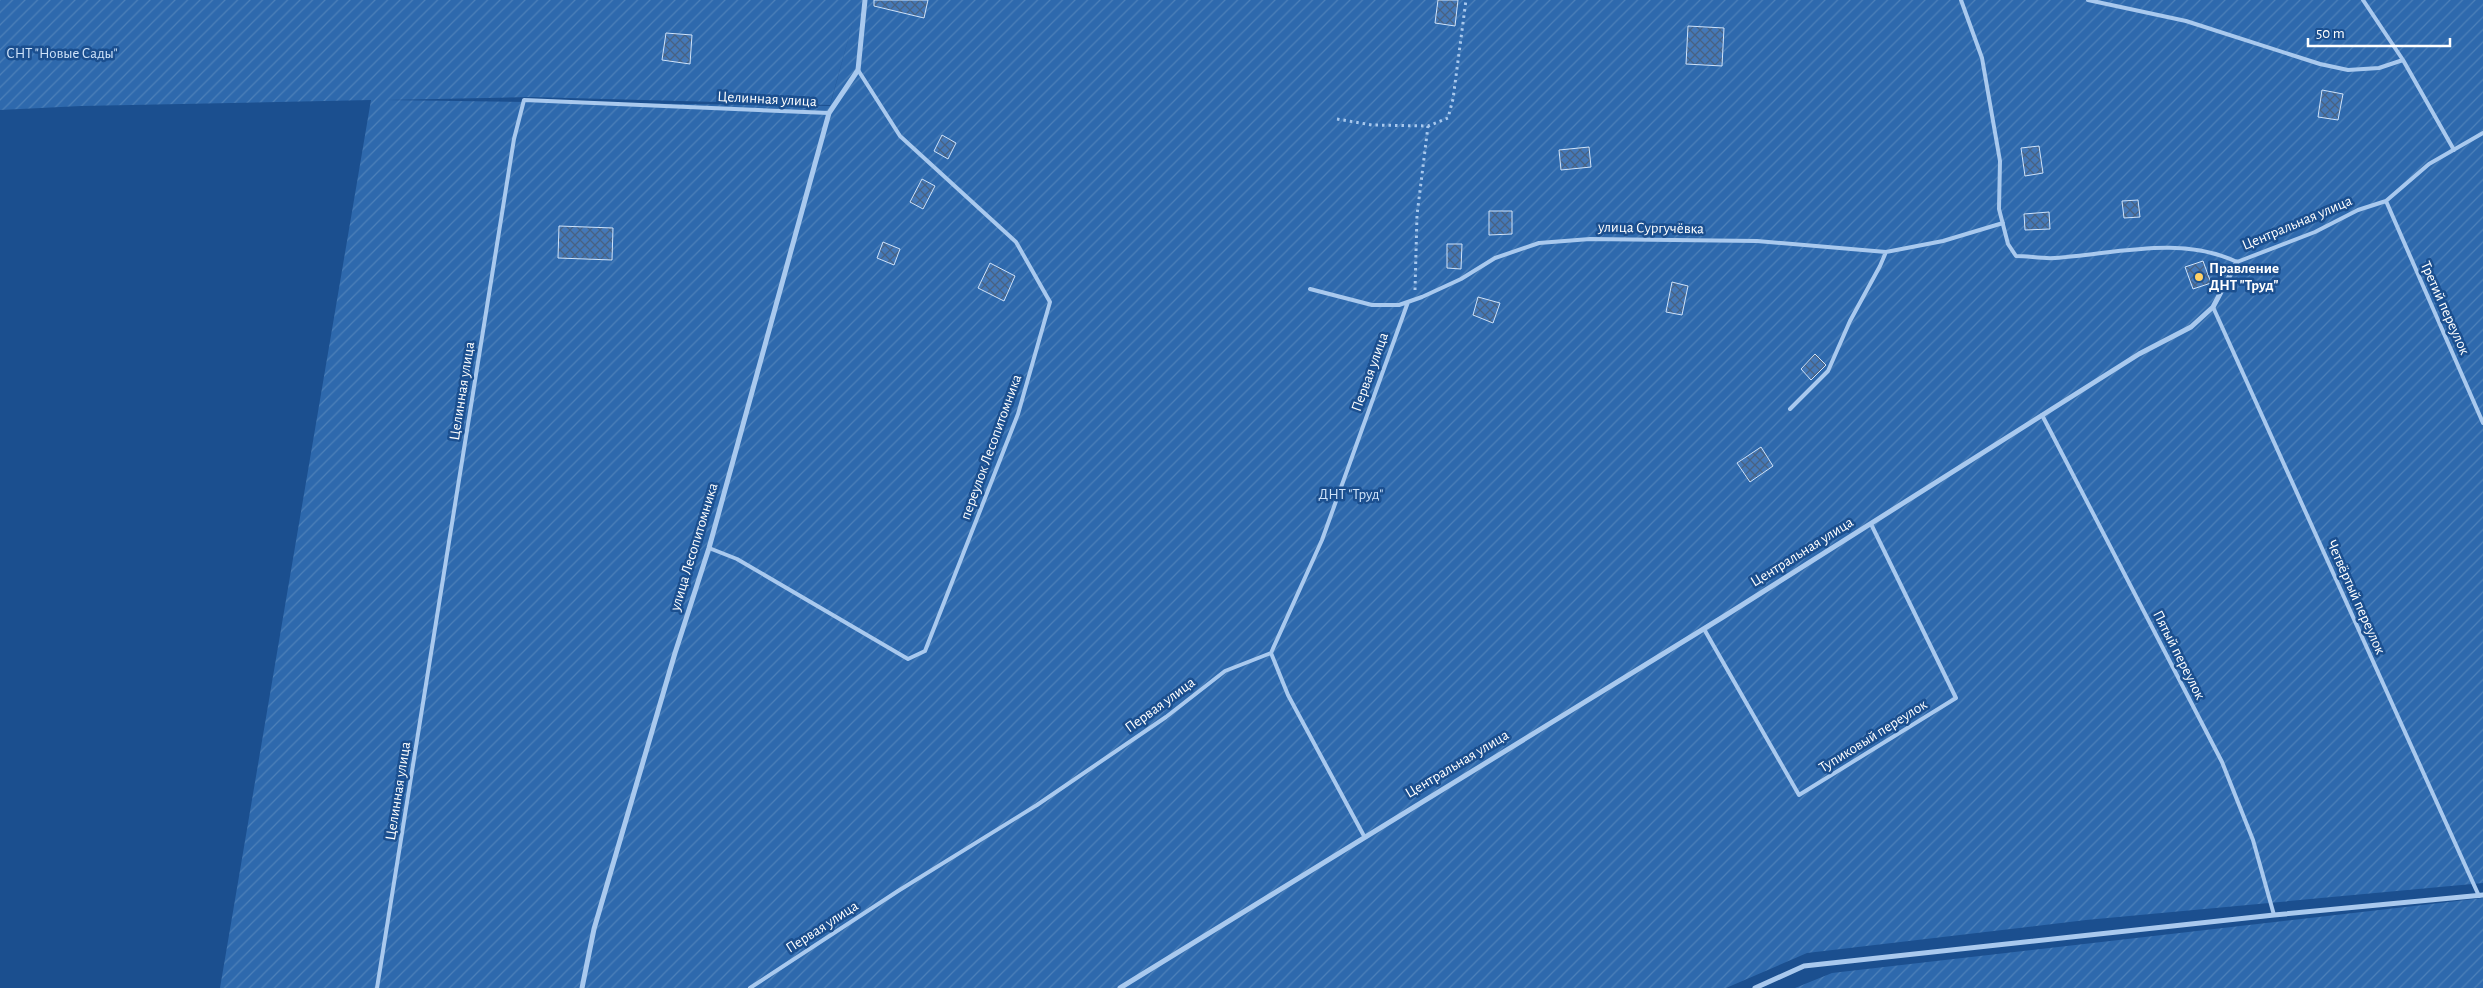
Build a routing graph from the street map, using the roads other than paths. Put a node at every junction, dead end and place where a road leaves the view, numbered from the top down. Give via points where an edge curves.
1 (865, 0) edge
2 (1961, 0) edge
3 (2088, 0) edge
4 (2363, 0) edge
5 (2403, 60) junction
6 (858, 70) junction
7 (829, 114) junction
8 (2483, 133) edge
9 (2454, 150) junction
10 (2386, 201) junction
11 (2003, 223) junction
12 (1886, 252) junction
13 (2237, 262) junction
14 (1310, 289) dead end
15 (1408, 302) junction
16 (2213, 307) junction
17 (1790, 409) dead end
18 (2042, 415) junction
19 (2483, 424) edge
20 (1871, 524) junction
21 (709, 548) junction
22 (1704, 629) junction
23 (1271, 653) junction
24 (1364, 836) junction
25 (2481, 895) edge
26 (2274, 915) junction
27 (377, 988) edge
28 (582, 988) edge
29 (750, 988) edge
30 (1120, 988) edge
31 (1755, 988) edge

1 - 6 street
2 - 11 lane via 1982,58 2000,160 1998,209
3 - 5 lane via 2186,21 2348,70 2379,68
4 - 5 lane
5 - 9 lane
6 - 7 street
6 - 21 lane, переулок Лесопитомника via 900,136 1016,242 1050,302 1018,414 925,651 908,659 736,559
7 - 21 street, улица Лесопитомника
7 - 27 lane, Целинная улица via 524,100 514,139
8 - 9 lane, Центральная улица
9 - 10 lane, Центральная улица via 2429,164
10 - 13 lane, Центральная улица
10 - 19 lane, Третий переулок
11 - 12 lane, улица Сургучёвка via 1943,241
11 - 13 lane via 2008,244 2016,256 2053,258 2184,248 2218,253
12 - 15 lane, улица Сургучёвка via 1757,241 1590,239 1539,242 1495,258 1461,279
12 - 17 lane via 1828,370
13 - 16 street, Центральная улица
14 - 15 lane, улица Сургучёвка via 1372,304
15 - 23 lane, Первая улица via 1322,540
16 - 18 street, Центральная улица via 2191,327 2139,354
16 - 25 lane, Четвёртый переулок
18 - 20 street, Центральная улица
18 - 26 lane, Пятый переулок via 2222,762 2253,840
20 - 22 street, Центральная улица
20 - 22 lane, Тупиковый переулок via 1956,698 1799,795
21 - 28 street, улица Лесопитомника via 594,929
22 - 24 street, Центральная улица
23 - 24 lane via 1288,695
23 - 29 lane, Первая улица via 1225,672 1166,717 1037,805
24 - 30 street, Центральная улица
25 - 26 street
26 - 31 street via 1804,966

